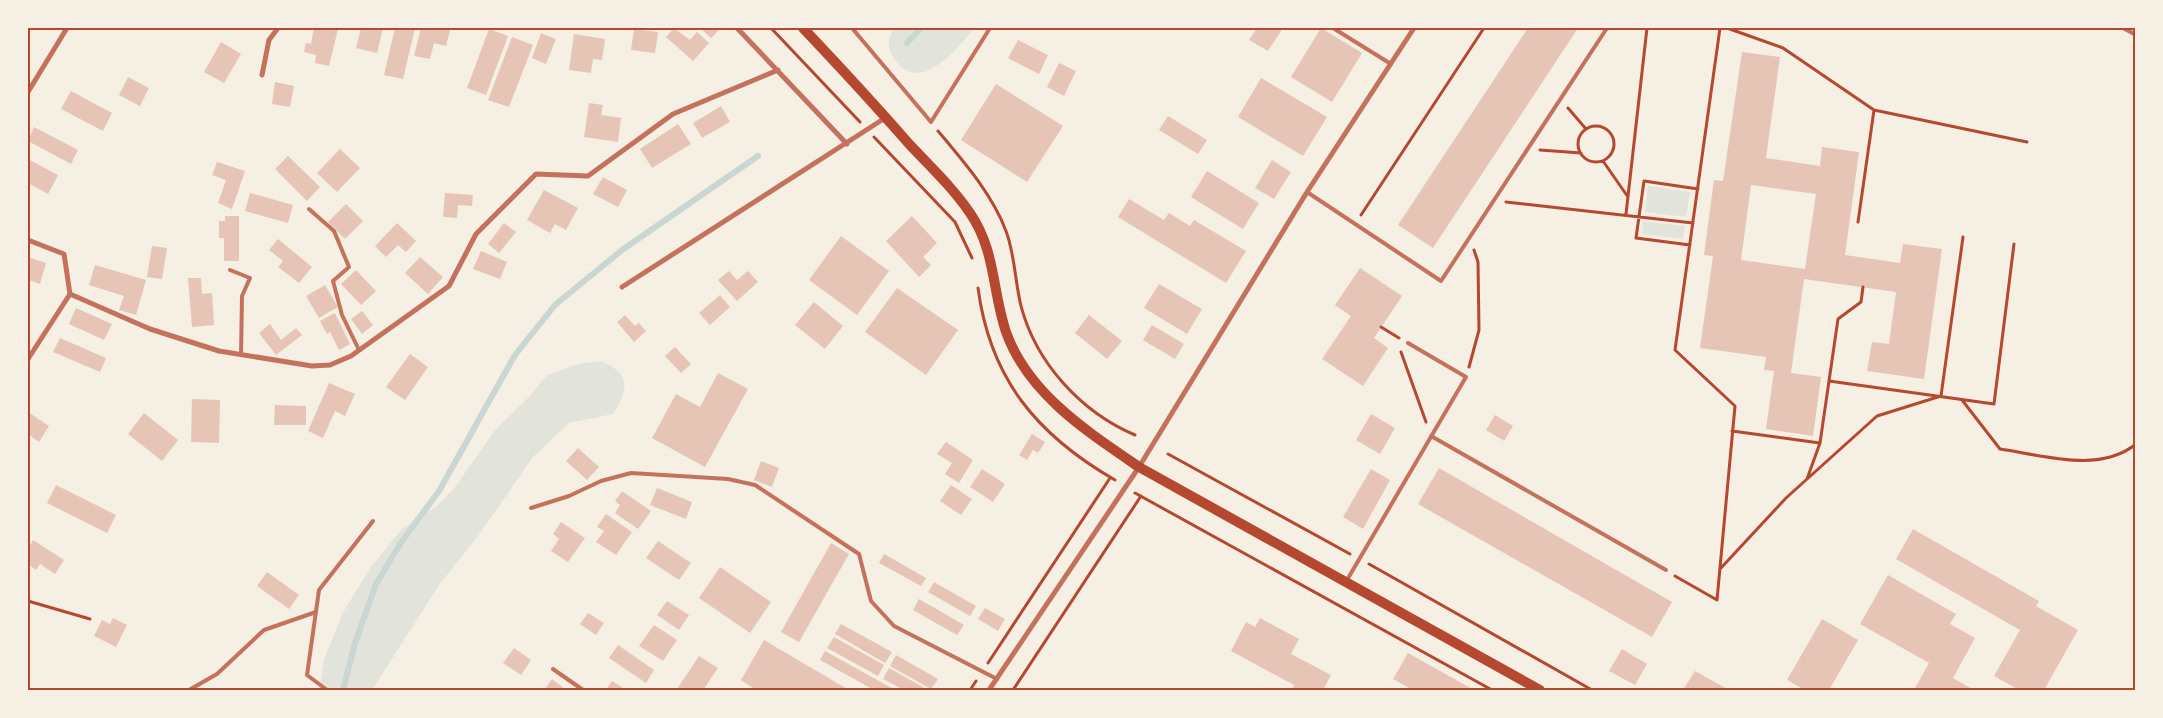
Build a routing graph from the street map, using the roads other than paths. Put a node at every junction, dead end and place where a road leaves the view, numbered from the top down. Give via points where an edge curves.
1 (67, 28) edge
2 (278, 28) edge
3 (737, 28) edge
4 (803, 28) edge
5 (852, 28) edge
6 (990, 28) edge
7 (1333, 28) edge
8 (1414, 28) edge
9 (1607, 28) edge
10 (2123, 28) edge
11 (2136, 35) edge
12 (1391, 64) junction
13 (778, 70) junction
14 (262, 75) dead end
15 (28, 92) edge
16 (886, 118) junction
17 (847, 144) junction
18 (1307, 192) junction
19 (309, 209) dead end
20 (28, 240) edge
21 (230, 270) dead end
22 (622, 287) dead end
23 (70, 294) junction
24 (1408, 343) road end
25 (359, 350) junction
26 (241, 354) junction
27 (28, 359) edge
28 (1431, 436) junction
29 (1139, 467) junction
30 (531, 508) dead end
31 (373, 521) dead end
32 (1666, 570) road end
33 (1346, 582) junction
34 (316, 612) junction
35 (553, 670) dead end
36 (997, 679) junction
37 (189, 690) edge
38 (327, 690) edge
39 (583, 690) edge
40 (989, 690) edge
41 (1540, 690) edge

1 - 15 street
2 - 14 street via 269,40
3 - 13 street
4 - 16 main road
5 - 6 lane via 931,122
7 - 12 lane
8 - 12 street
9 - 18 lane via 1441,280
10 - 11 lane
12 - 18 street
13 - 17 street
13 - 25 street via 673,114 588,176 536,174 476,234 449,286
16 - 17 street
16 - 29 main road via 970,213 986,243 1006,332 1023,365 1067,415
17 - 22 street
18 - 29 street
19 - 25 lane via 334,231 349,267 333,281 342,315
20 - 23 street via 64,254
21 - 26 lane via 250,278 242,296
23 - 26 street via 150,329 219,351
23 - 27 street
24 - 28 lane via 1466,377
25 - 26 street via 330,365 312,366
28 - 32 lane
28 - 33 lane
29 - 33 main road
29 - 36 street
30 - 36 lane via 602,481 631,474 728,478 755,485 859,554 871,601 894,626
31 - 34 lane via 319,590
33 - 41 main road
34 - 37 lane via 264,630 217,674
34 - 38 lane via 307,675
35 - 39 lane
36 - 40 street

